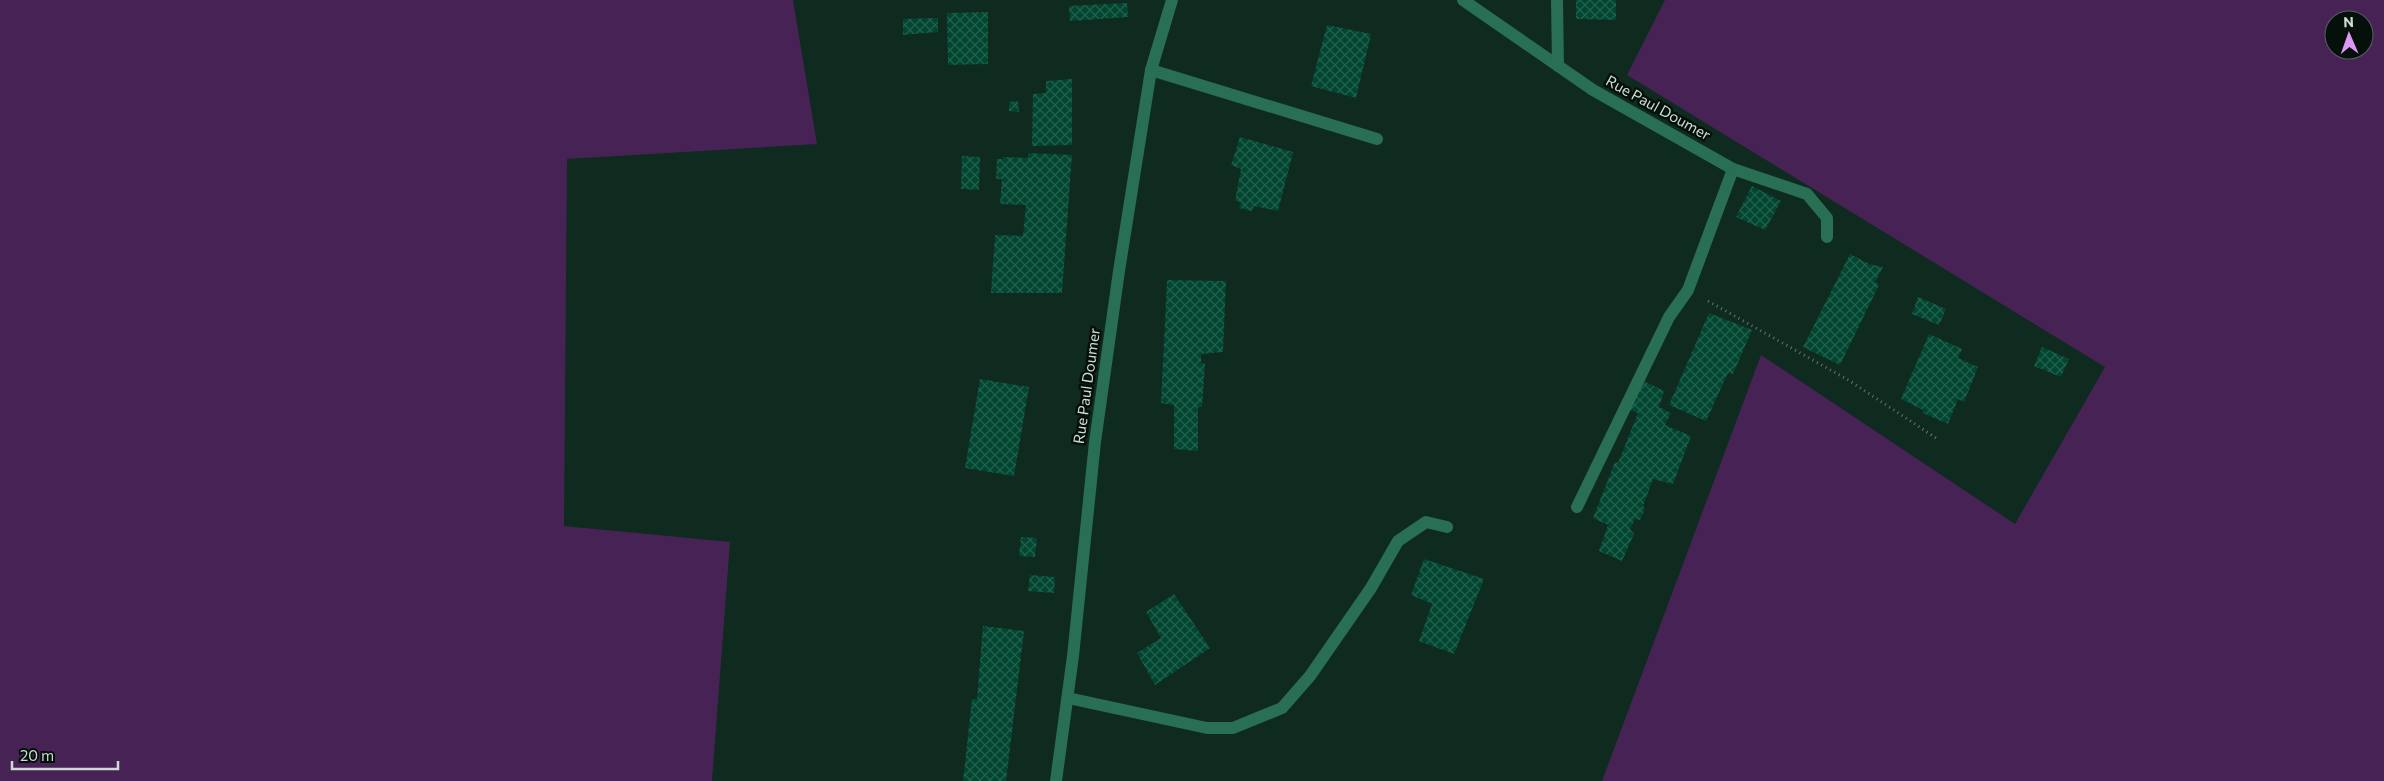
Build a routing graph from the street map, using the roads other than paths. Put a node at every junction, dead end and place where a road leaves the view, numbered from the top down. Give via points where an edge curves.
1 (1172, 0) edge
2 (1463, 0) edge
3 (1557, 0) edge
4 (1558, 66) junction
5 (1152, 70) junction
6 (1377, 139) dead end
7 (1733, 169) junction
8 (1827, 238) dead end
9 (1577, 507) dead end
10 (1447, 527) dead end
11 (1068, 698) junction
12 (1056, 781) edge

1 - 5 street, Rue Paul Doumer
2 - 4 street, Rue Paul Doumer
3 - 4 street
4 - 7 street, Rue Paul Doumer via 1593,90
5 - 6 street
5 - 11 street, Rue Paul Doumer via 1095,442
7 - 8 street, Rue Paul Doumer via 1807,194 1827,218
7 - 9 street via 1688,290 1669,317
10 - 11 street via 1426,522 1398,541 1371,588 1316,668 1282,708 1233,728 1207,728
11 - 12 street, Rue Paul Doumer

